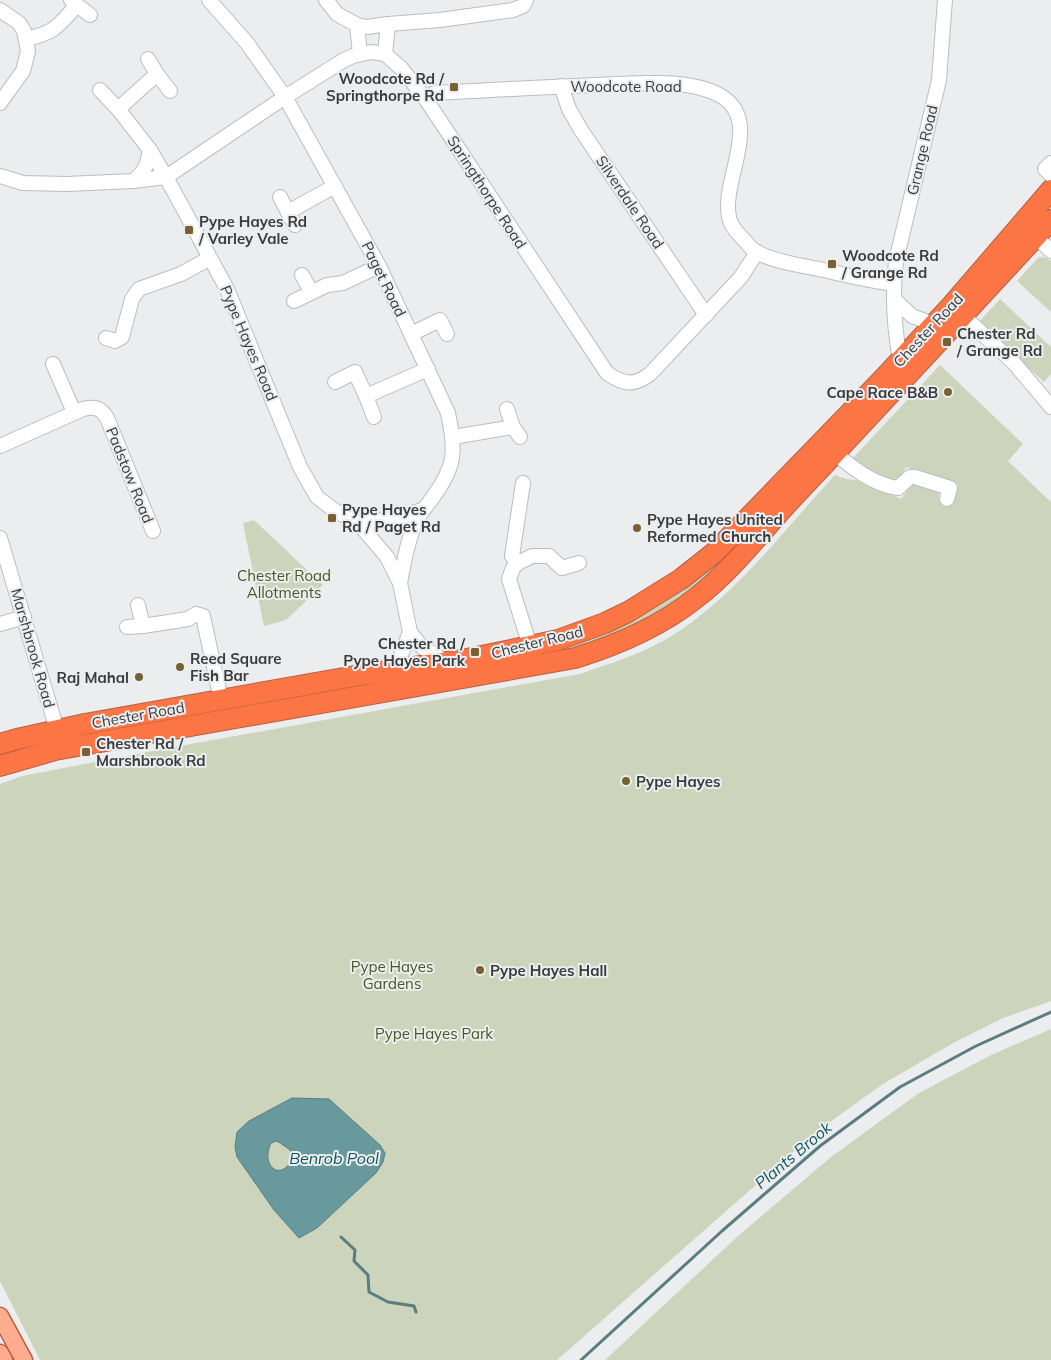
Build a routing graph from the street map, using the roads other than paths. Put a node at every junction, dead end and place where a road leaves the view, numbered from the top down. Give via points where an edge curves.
1 (209, 0) edge
2 (326, 0) edge
3 (526, 0) edge
4 (945, 0) edge
5 (74, 2) edge
6 (0, 10) edge
7 (90, 15) dead end
8 (388, 24) junction
9 (357, 25) junction
10 (26, 38) junction
11 (360, 54) junction
12 (385, 54) junction
13 (148, 59) dead end
14 (157, 74) junction
15 (561, 86) junction
16 (100, 90) dead end
17 (170, 91) dead end
18 (285, 97) junction
19 (425, 98) junction
20 (0, 103) edge
21 (118, 109) junction
22 (150, 150) junction
23 (1051, 163) edge
24 (1051, 175) edge
25 (0, 176) edge
26 (166, 176) junction
27 (133, 181) junction
28 (335, 186) junction
29 (1051, 190) edge
30 (280, 196) dead end
31 (288, 212) junction
32 (1051, 220) edge
33 (295, 225) dead end
34 (1035, 236) junction
35 (1051, 251) edge
36 (757, 252) junction
37 (210, 258) junction
38 (379, 266) junction
39 (302, 275) dead end
40 (894, 284) junction
41 (311, 291) junction
42 (894, 299) junction
43 (294, 301) dead end
44 (957, 310) junction
45 (706, 315) junction
46 (934, 324) junction
47 (411, 334) junction
48 (447, 334) dead end
49 (106, 338) dead end
50 (900, 360) junction
51 (52, 364) dead end
52 (428, 368) junction
53 (335, 382) dead end
54 (886, 386) junction
55 (366, 396) junction
56 (1051, 407) edge
57 (507, 409) dead end
58 (74, 412) junction
59 (374, 417) dead end
60 (453, 437) junction
61 (0, 446) edge
62 (835, 453) junction
63 (523, 483) dead end
64 (947, 499) dead end
65 (422, 510) junction
66 (749, 516) junction
67 (358, 524) junction
68 (763, 529) junction
69 (153, 531) dead end
70 (0, 538) edge
71 (518, 563) junction
72 (580, 563) dead end
73 (400, 583) junction
74 (138, 605) dead end
75 (24, 617) junction
76 (0, 624) edge
77 (143, 626) junction
78 (127, 627) dead end
79 (410, 632) junction
80 (530, 646) junction
81 (458, 667) junction
82 (392, 669) junction
83 (361, 675) junction
84 (365, 695) junction
85 (221, 700) junction
86 (57, 730) junction
87 (0, 744) edge
88 (0, 766) edge
89 (0, 1316) edge
90 (0, 1353) edge
91 (4, 1360) edge
92 (22, 1360) edge

1 - 18 street, Paget Road via 247,43
2 - 9 street via 337,14
3 - 8 street via 523,6 513,10
4 - 40 street, Grange Road via 939,80 898,254
5 - 7 street
5 - 10 street via 59,26 50,32
6 - 10 street via 19,23
8 - 9 street
8 - 12 street
9 - 11 street
10 - 20 street via 28,51 23,71
11 - 12 street
11 - 18 street via 344,60
12 - 19 street, Springthorpe Road via 402,68
13 - 14 street
14 - 17 street
14 - 21 street
15 - 19 street, Woodcote Road via 436,93
15 - 36 street, Woodcote Road via 666,83 695,87 723,97 734,108 741,135 730,190 730,222
15 - 45 street, Silverdale Road via 568,109 581,130
16 - 21 street, Pype Hayes Road
18 - 26 street
18 - 28 street, Paget Road
19 - 45 street, Springthorpe Road via 607,373 626,383 642,380
21 - 22 street, Pype Hayes Road
22 - 26 street, Pype Hayes Road
22 - 27 street via 146,167
23 - 24 street via 1045,169
25 - 27 street via 23,183
26 - 27 street
26 - 37 street, Pype Hayes Road
28 - 31 street
28 - 38 street, Paget Road
29 - 44 highway, Chester Road
30 - 31 street
31 - 33 street
32 - 34 highway, Chester Road
34 - 35 street
34 - 44 highway, Chester Road
36 - 40 street, Woodcote Road via 790,263
36 - 45 street, Springthorpe Road via 741,277
37 - 49 street via 181,274 134,287 122,337 115,341
37 - 67 street, Pype Hayes Road via 234,302 311,489 324,504
38 - 41 street via 343,284 327,284
38 - 47 street, Paget Road
39 - 41 street
40 - 42 street, Grange Road
41 - 43 street
42 - 46 street via 912,316
42 - 50 street, Grange Road
44 - 46 highway, Chester Road
44 - 54 highway, Chester Road
44 - 56 street via 1014,363
46 - 50 highway, Chester Road
47 - 48 street via 440,320
47 - 52 street, Paget Road
50 - 54 highway, Chester Road
51 - 58 street
52 - 55 street
52 - 60 street, Paget Road via 448,413
53 - 55 street via 355,372
54 - 62 highway, Chester Road
54 - 66 highway, Chester Road
55 - 59 street
57 - 60 street via 516,432
58 - 61 street, Padstow Road
58 - 69 street, Padstow Road via 92,407 105,414
60 - 65 street, Paget Road via 452,464 446,478
62 - 64 street via 865,476 892,487 898,488 910,477 915,477 950,488
62 - 68 highway, Chester Road
63 - 71 street via 512,556
65 - 67 street
65 - 73 street, Paget Road via 410,537
66 - 68 highway
66 - 80 highway, Chester Road via 714,553 650,600 605,623
67 - 73 street, Pype Hayes Road via 387,557
68 - 81 highway, Chester Road via 697,598 667,619 602,650 575,658
70 - 75 street, Marshbrook Road
71 - 72 street via 532,556 549,556 562,568
71 - 80 street via 509,579
73 - 79 street, Pype Hayes Road
74 - 77 street
75 - 76 street
75 - 86 street, Marshbrook Road
77 - 78 street
77 - 85 street via 188,619 196,614 203,616
79 - 81 street via 422,647
79 - 82 street
80 - 81 highway, Chester Road
81 - 82 highway, Chester Road
81 - 84 highway, Chester Road
82 - 83 highway, Chester Road
83 - 84 highway
83 - 85 highway, Chester Road
84 - 88 highway, Chester Road via 55,750
85 - 86 highway, Chester Road
86 - 87 highway, Chester Road
89 - 92 main road
90 - 91 main road

